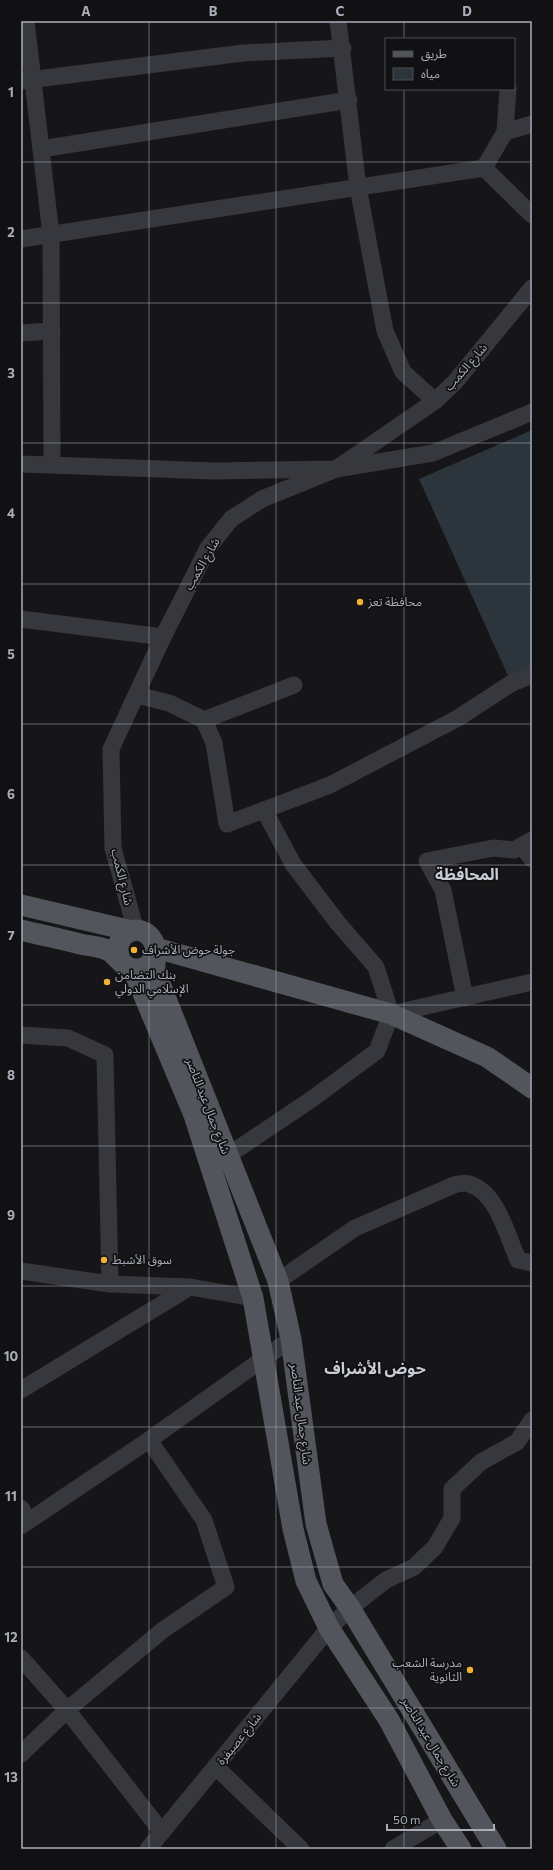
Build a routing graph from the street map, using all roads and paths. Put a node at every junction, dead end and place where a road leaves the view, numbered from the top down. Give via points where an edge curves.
1 (26, 21) edge
2 (338, 21) edge
3 (343, 48) junction
4 (27, 80) edge
5 (508, 90) edge
6 (349, 100) junction
7 (532, 124) edge
8 (505, 132) junction
9 (41, 149) junction
10 (484, 168) junction
11 (358, 187) junction
12 (532, 215) edge
13 (51, 235) junction
14 (21, 239) edge
15 (532, 288) edge
16 (52, 331) junction
17 (21, 333) edge
18 (435, 401) junction
19 (532, 412) edge
20 (21, 464) edge
21 (52, 465) junction
22 (336, 469) junction
23 (21, 619) edge
24 (163, 638) junction
25 (532, 674) edge
26 (294, 685) dead end
27 (137, 695) junction
28 (204, 720) junction
29 (264, 810) junction
30 (527, 843) edge
31 (532, 859) edge
32 (21, 905) edge
33 (21, 930) edge
34 (134, 931) junction
35 (155, 952) junction
36 (123, 964) junction
37 (532, 982) edge
38 (466, 998) junction
39 (391, 1014) junction
40 (21, 1035) edge
41 (532, 1088) edge
42 (227, 1156) junction
43 (532, 1263) edge
44 (21, 1271) edge
45 (278, 1281) junction
46 (110, 1284) junction
47 (190, 1287) junction
48 (253, 1298) junction
49 (291, 1339) junction
50 (265, 1358) junction
51 (21, 1390) edge
52 (532, 1420) edge
53 (149, 1440) junction
54 (23, 1518) edge
55 (350, 1608) junction
56 (329, 1628) junction
57 (21, 1658) edge
58 (67, 1710) junction
59 (21, 1754) edge
60 (216, 1767) junction
61 (442, 1820) junction
62 (162, 1832) junction
63 (148, 1849) edge
64 (300, 1849) edge
65 (393, 1849) edge
66 (461, 1849) edge
67 (496, 1849) edge

1 - 4 street
2 - 3 street
3 - 4 street via 243,53
3 - 6 street
4 - 9 street
5 - 8 street
6 - 9 street
6 - 11 street
7 - 8 street
8 - 10 street
9 - 13 street
10 - 11 street
10 - 12 street
11 - 13 street
11 - 18 street via 385,331 403,372
13 - 14 street
13 - 16 street
15 - 18 street, شارع الكمب via 455,382
16 - 17 street
16 - 21 street
18 - 22 street, شارع الكمب
19 - 22 street via 434,453
20 - 21 street
21 - 22 street via 214,471
22 - 24 street, شارع الكمب via 262,499 231,519 208,548
23 - 24 street
24 - 27 street, شارع الكمب
25 - 29 street via 512,683 458,718 330,785
26 - 28 street
27 - 28 street via 169,703
27 - 34 street, شارع الكمب via 111,749 114,848
28 - 29 street via 214,743 227,824
29 - 39 street via 293,864 337,922 376,967
30 - 31 street
30 - 38 street via 514,850 493,848 427,862 443,890
32 - 34 main road
33 - 36 main road, شارع جمال عبد الناصر via 106,950
34 - 35 main road via 145,932 150,936
34 - 36 main road via 126,933 118,943 117,949
35 - 36 main road via 153,961 143,968 130,969
35 - 39 main road
35 - 42 main road, شارع جمال عبد الناصر via 155,971
36 - 48 main road, شارع جمال عبد الناصر via 137,979 194,1115
37 - 38 street
38 - 39 street
39 - 41 main road via 487,1057
39 - 42 street via 377,1051
40 - 46 street via 68,1038 105,1054
42 - 45 main road, شارع جمال عبد الناصر
43 - 45 street via 518,1260 493,1202 478,1188 468,1183 454,1185 355,1228
44 - 46 street
45 - 49 main road, شارع جمال عبد الناصر
46 - 47 street
47 - 48 street
47 - 51 street
48 - 50 main road, شارع جمال عبد الناصر
49 - 50 street
49 - 55 main road, شارع جمال عبد الناصر via 316,1524 333,1584
50 - 53 street
50 - 56 main road, شارع جمال عبد الناصر via 292,1529 306,1581
52 - 55 street, شارع عصيفرة via 517,1442 481,1462 452,1489 452,1518 435,1547 414,1567 386,1580
53 - 54 street
53 - 58 street via 204,1520 226,1587 163,1630
55 - 56 street, شارع عصيفرة
55 - 67 main road, شارع جمال عبد الناصر
56 - 60 street, شارع عصيفرة
56 - 61 main road, شارع جمال عبد الناصر via 389,1720
57 - 58 street
58 - 59 street
58 - 62 street
60 - 62 street, شارع عصيفرة
60 - 64 street
61 - 65 street
61 - 66 main road, شارع جمال عبد الناصر
62 - 63 street, شارع عصيفرة

